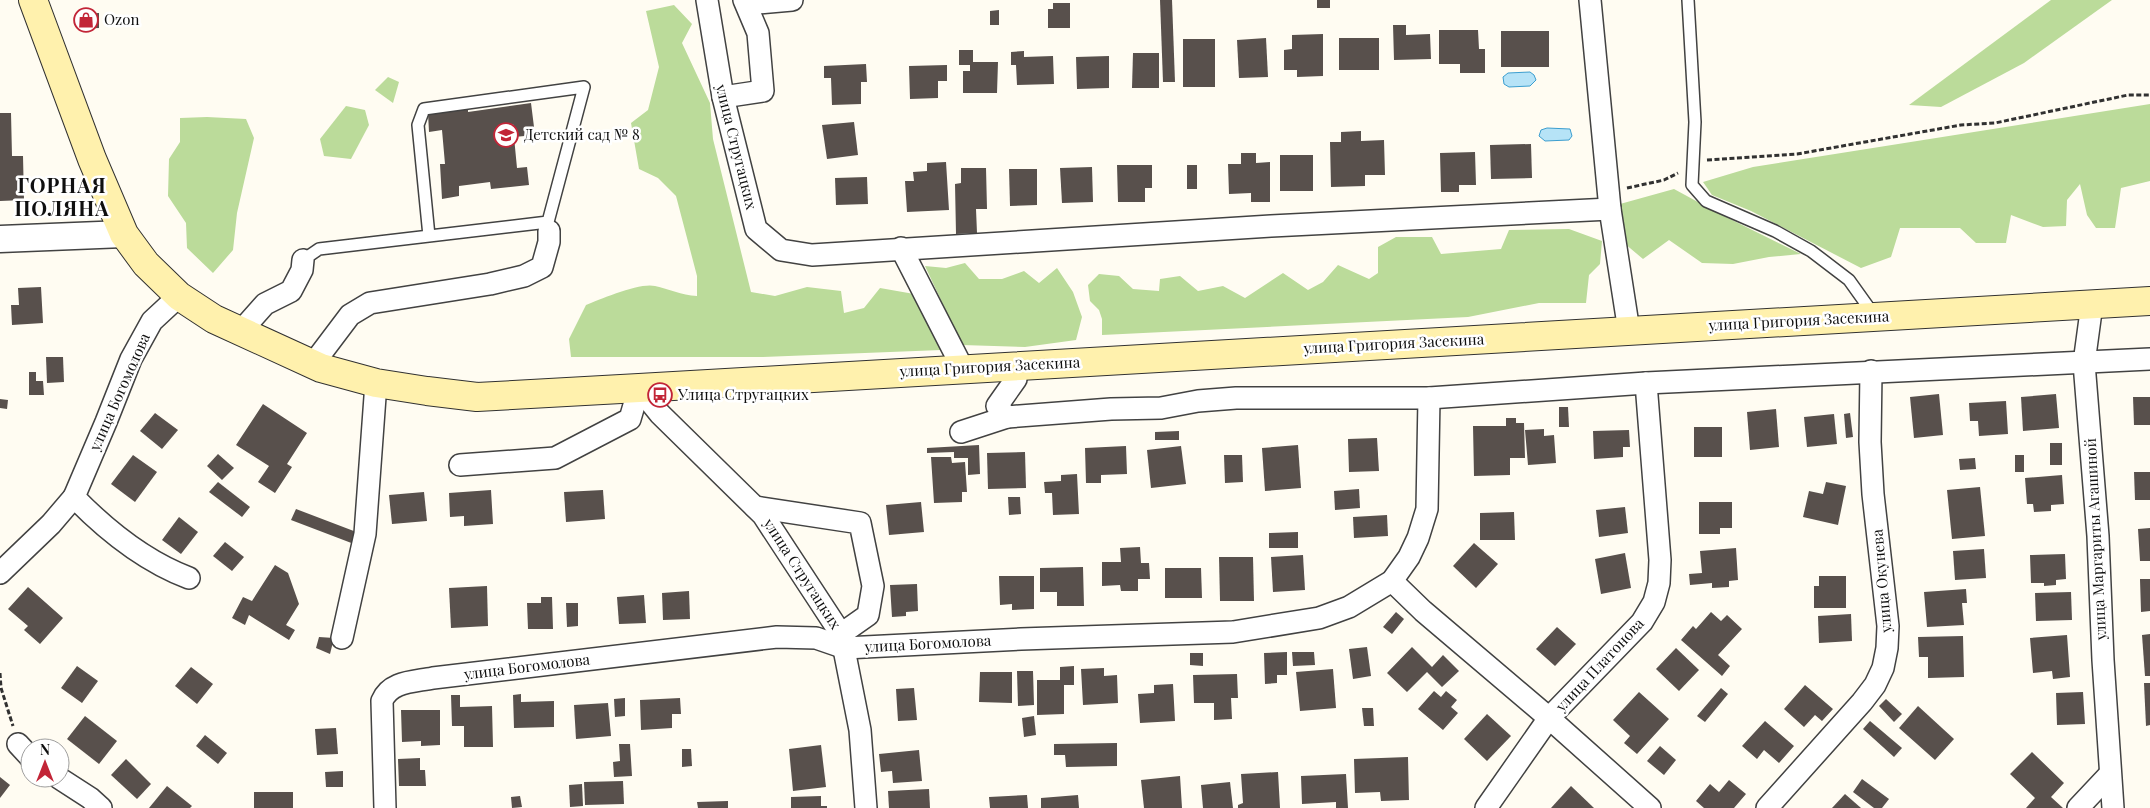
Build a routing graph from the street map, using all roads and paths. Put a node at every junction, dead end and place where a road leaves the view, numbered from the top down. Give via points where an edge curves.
1 (33, 0) edge
2 (792, 0) edge
3 (1590, 0) edge
4 (1688, 0) edge
5 (706, 1) edge
6 (746, 2) edge
7 (2150, 95) edge
8 (723, 97) junction
9 (1691, 167) junction
10 (1609, 200) junction
11 (549, 226) junction
12 (124, 234) junction
13 (430, 236) junction
14 (0, 239) edge
15 (901, 248) junction
16 (303, 260) joint
17 (178, 296) junction
18 (2150, 301) edge
19 (2092, 304) junction
20 (1875, 317) junction
21 (1629, 331) junction
22 (241, 332) junction
23 (2150, 359) edge
24 (2084, 363) junction
25 (313, 364) junction
26 (1014, 366) junction
27 (963, 369) junction
28 (1871, 372) junction
29 (376, 383) junction
30 (1646, 383) junction
31 (639, 388) junction
32 (1429, 398) junction
33 (1007, 417) junction
34 (961, 432) dead end
35 (460, 465) dead end
36 (74, 497) junction
37 (755, 507) junction
38 (0, 573) edge
39 (189, 578) dead end
40 (1392, 581) junction
41 (342, 638) dead end
42 (843, 641) junction
43 (0, 673) edge
44 (1549, 718) junction
45 (20, 739) edge
46 (2110, 774) junction
47 (70, 785) edge
48 (101, 808) edge
49 (385, 808) edge
50 (866, 808) edge
51 (1486, 808) edge
52 (1650, 808) edge
53 (1767, 808) edge
54 (2078, 808) edge
55 (2113, 808) edge

1 - 12 main road, улица Григория Засекина via 92,159
2 - 6 street
3 - 10 street
4 - 9 lane via 1695,122
5 - 8 street, улица Стругацких
6 - 8 street via 758,33 763,91
7 - 9 path via 2128,95 1996,123 1962,125 1797,154 1710,159
8 - 15 street, улица Стругацких via 756,229 781,250 812,255
9 - 10 path
9 - 20 lane via 1692,185 1706,201 1775,231 1811,251 1849,280
10 - 15 street via 1271,226
10 - 21 street
11 - 13 lane
11 - 13 lane via 584,87 424,109 418,125
11 - 25 street via 549,242 542,267 524,276 490,284 370,303 350,315
12 - 14 street
12 - 17 main road, улица Григория Засекина via 146,264
13 - 16 lane via 320,249
15 - 27 street
16 - 22 street via 302,270 290,290 265,304
17 - 22 main road, улица Григория Засекина
17 - 36 street, улица Богомолова via 152,321 131,359
18 - 19 main road, улица Григория Засекина
19 - 20 main road, улица Григория Засекина
19 - 24 street, улица Маргариты Агашиной
20 - 21 main road, улица Григория Засекина
21 - 26 main road, улица Григория Засекина
22 - 25 main road, улица Григория Засекина
23 - 24 street
24 - 28 street
24 - 46 street, улица Маргариты Агашиной via 2098,536
25 - 29 main road, улица Григория Засекина
26 - 27 main road, улица Григория Засекина
26 - 33 street via 1016,379 997,406
27 - 31 main road, улица Григория Засекина
28 - 30 street
28 - 53 street, улица Окунева via 1873,494 1888,626 1883,668 1862,702
29 - 31 main road, улица Григория Засекина via 477,396
29 - 41 street via 365,534
30 - 32 street
30 - 44 street, улица Платонова via 1660,560 1654,602 1642,622
31 - 35 street via 630,419 555,458
31 - 37 street, улица Стругацких via 660,414
32 - 33 street via 1236,398 1161,408
32 - 40 street, улица Богомолова via 1427,509 1409,557
33 - 34 street
36 - 38 street, улица Богомолова
36 - 39 street via 99,524 140,554
37 - 42 street, улица Стругацких
37 - 42 street via 860,524 873,586 868,614
40 - 42 street, улица Богомолова via 1349,607 1319,618 1233,632
40 - 44 street
42 - 49 street, улица Богомолова via 778,637 399,684 386,693 382,701
42 - 50 street, улица Стругацких via 860,730
43 - 45 path via 1,688
44 - 51 street, улица Платонова
44 - 52 street
46 - 54 street
46 - 55 street, улица Маргариты Агашиной
47 - 48 street

